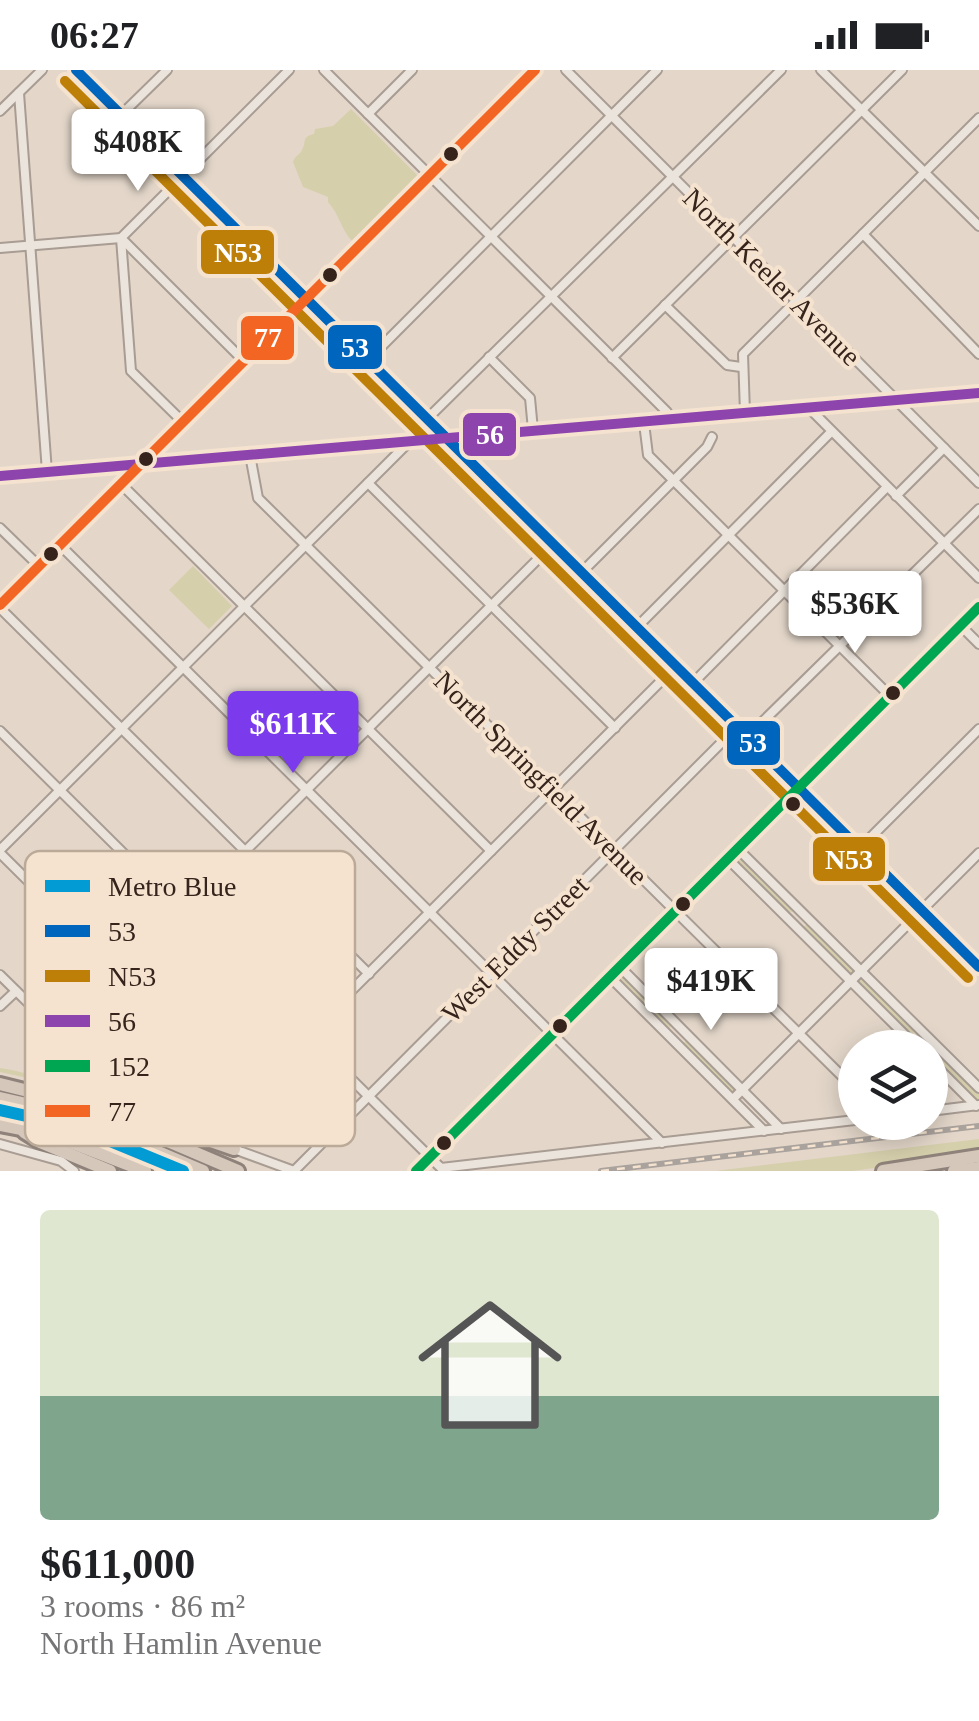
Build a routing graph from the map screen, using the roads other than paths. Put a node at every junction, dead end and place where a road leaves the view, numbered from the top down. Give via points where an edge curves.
1 (42, 70) edge
2 (76, 70) edge
3 (166, 70) edge
4 (289, 70) edge
5 (324, 70) edge
6 (412, 70) edge
7 (535, 70) edge
8 (566, 70) edge
9 (657, 70) edge
10 (781, 70) edge
11 (821, 70) edge
12 (902, 70) edge
13 (18, 93) junction
14 (862, 110) junction
15 (0, 111) edge
16 (368, 114) junction
17 (122, 116) junction
18 (612, 116) junction
19 (979, 118) edge
20 (924, 172) junction
21 (182, 176) junction
22 (430, 176) junction
23 (673, 178) junction
24 (979, 226) edge
25 (862, 234) junction
26 (491, 237) junction
27 (121, 238) junction
28 (734, 239) junction
29 (30, 245) junction
30 (0, 248) edge
31 (551, 297) junction
32 (306, 299) junction
33 (796, 300) junction
34 (665, 305) junction
35 (979, 354) edge
36 (489, 357) junction
37 (612, 358) junction
38 (368, 360) junction
39 (244, 361) junction
40 (742, 368) junction
41 (979, 394) edge
42 (897, 401) junction
43 (810, 408) junction
44 (744, 414) junction
45 (427, 419) junction
46 (668, 421) junction
47 (183, 422) junction
48 (644, 423) junction
49 (533, 430) junction
50 (832, 432) junction
51 (446, 437) junction
52 (712, 437) dead end
53 (410, 441) junction
54 (944, 448) junction
55 (250, 455) junction
56 (142, 464) junction
57 (47, 472) junction
58 (0, 476) edge
59 (674, 480) junction
60 (368, 483) junction
61 (979, 483) edge
62 (121, 484) junction
63 (887, 487) junction
64 (896, 496) junction
65 (979, 508) edge
66 (0, 528) edge
67 (729, 535) junction
68 (943, 543) junction
69 (306, 544) junction
70 (553, 544) junction
71 (60, 545) junction
72 (39, 566) junction
73 (582, 572) junction
74 (979, 578) edge
75 (785, 590) junction
76 (491, 605) junction
77 (0, 606) edge
78 (244, 606) junction
79 (979, 607) edge
80 (960, 626) junction
81 (637, 627) junction
82 (979, 644) edge
83 (840, 645) junction
84 (429, 666) junction
85 (676, 666) junction
86 (183, 667) junction
87 (693, 683) junction
88 (890, 696) junction
89 (738, 727) junction
90 (368, 728) junction
91 (615, 728) junction
92 (122, 729) junction
93 (979, 730) edge
94 (0, 731) edge
95 (747, 737) junction
96 (799, 788) junction
97 (60, 790) junction
98 (306, 790) junction
99 (553, 790) junction
100 (860, 848) junction
101 (738, 849) junction
102 (614, 850) junction
103 (121, 851) edge
104 (244, 851) joint
105 (492, 851) junction
106 (0, 852) edge
107 (979, 852) edge
108 (728, 859) junction
109 (25, 877) edge
110 (797, 908) junction
111 (921, 909) junction
112 (676, 911) junction
113 (430, 912) junction
114 (806, 917) junction
115 (788, 918) junction
116 (796, 927) junction
117 (355, 960) edge
118 (979, 967) edge
119 (620, 968) junction
120 (860, 971) junction
121 (491, 973) junction
122 (369, 974) junction
123 (0, 975) edge
124 (610, 978) junction
125 (850, 980) junction
126 (355, 988) edge
127 (16, 990) junction
128 (25, 999) edge
129 (0, 1006) edge
130 (676, 1024) junction
131 (900, 1030) edge
132 (920, 1030) edge
133 (799, 1032) junction
134 (553, 1034) junction
135 (666, 1034) junction
136 (687, 1035) junction
137 (678, 1045) junction
138 (948, 1057) edge
139 (838, 1072) edge
140 (948, 1077) edge
141 (355, 1083) edge
142 (0, 1084) edge
143 (979, 1088) edge
144 (25, 1089) edge
145 (742, 1090) junction
146 (368, 1096) junction
147 (0, 1098) edge
148 (733, 1100) junction
149 (25, 1104) edge
150 (978, 1106) edge
151 (355, 1109) edge
152 (948, 1109) edge
153 (838, 1122) edge
154 (0, 1125) edge
155 (18, 1128) junction
156 (780, 1128) junction
157 (25, 1130) edge
158 (764, 1131) junction
159 (25, 1132) edge
160 (662, 1143) junction
161 (0, 1144) edge
162 (50, 1146) edge
163 (82, 1146) edge
164 (143, 1146) edge
165 (179, 1146) edge
166 (223, 1146) edge
167 (230, 1146) edge
168 (319, 1146) edge
169 (234, 1150) junction
170 (979, 1156) edge
171 (430, 1158) junction
172 (979, 1168) edge
173 (74, 1171) edge
174 (110, 1171) edge
175 (145, 1171) edge
176 (204, 1171) edge
177 (238, 1171) edge
178 (294, 1171) edge
179 (416, 1171) edge
180 (883, 1171) edge
181 (954, 1171) edge

1 - 13 street
2 - 17 main road
3 - 17 street
4 - 21 street
5 - 16 street
6 - 16 street
7 - 22 main road
8 - 18 street, North Keeler Avenue
9 - 18 street
10 - 23 street
11 - 14 street
12 - 14 street
13 - 15 street
13 - 29 street
14 - 20 street
14 - 28 street
16 - 22 street
17 - 21 main road
18 - 23 street, North Keeler Avenue
18 - 26 street
19 - 20 street
20 - 24 street
20 - 25 street
21 - 27 street
21 - 32 main road
22 - 26 street
22 - 32 main road
23 - 28 street, North Keeler Avenue
23 - 31 street
25 - 33 street
25 - 35 street
26 - 31 street
26 - 38 street
27 - 29 street
27 - 39 street
27 - 47 street via 131,370
28 - 33 street, North Keeler Avenue
28 - 34 street
29 - 30 street
29 - 57 street
31 - 36 street
31 - 37 street
32 - 38 main road
32 - 39 main road
33 - 40 street via 743,354
33 - 42 street, North Keeler Avenue
34 - 37 street
34 - 40 street via 727,365
36 - 45 street
36 - 49 street via 530,398
37 - 46 street via 667,412
38 - 45 main road
39 - 47 main road
40 - 44 street
41 - 42 main road
42 - 43 main road
42 - 54 street, North Keeler Avenue
43 - 44 main road
43 - 50 street
44 - 46 main road
45 - 51 main road
46 - 48 main road
47 - 56 main road
48 - 49 main road
48 - 59 street via 648,455
49 - 51 main road
50 - 63 street
50 - 67 street
51 - 53 main road
51 - 70 main road
52 - 59 street
53 - 55 main road
53 - 60 street
54 - 61 street, North Keeler Avenue
54 - 64 street
55 - 56 main road
55 - 69 street, North Springfield Avenue via 256,495
56 - 57 main road
56 - 62 main road
57 - 58 main road
59 - 67 street
59 - 73 street
60 - 69 street
60 - 76 street
62 - 71 main road
62 - 78 street
63 - 64 street
63 - 75 street
64 - 68 street
65 - 68 street
66 - 72 street
67 - 75 street
67 - 81 street
68 - 74 street
68 - 83 street
69 - 78 street
69 - 84 street, North Springfield Avenue
70 - 73 main road
70 - 76 street
71 - 72 main road
71 - 86 street
72 - 77 main road
73 - 81 main road
75 - 83 street
75 - 87 street
76 - 84 street
76 - 91 street
77 - 92 street
78 - 86 street
78 - 90 street
79 - 80 street
80 - 82 street
80 - 88 street
81 - 85 main road
83 - 88 street
83 - 95 street
84 - 90 street
84 - 99 street, North Springfield Avenue
85 - 87 main road
85 - 91 street
86 - 92 street
86 - 98 street
87 - 89 main road
88 - 96 street
89 - 95 main road
89 - 102 street, West Eddy Street
90 - 98 street
90 - 105 street
91 - 99 street
92 - 97 street
92 - 104 street
93 - 100 street
94 - 97 street
95 - 96 main road
96 - 100 main road
96 - 101 street
97 - 103 street
97 - 106 street
98 - 104 street
98 - 113 street
99 - 102 street, North Springfield Avenue
99 - 105 street
100 - 111 main road
101 - 108 street
101 - 110 street
102 - 112 street, North Springfield Avenue
102 - 121 street, West Eddy Street
105 - 113 street
106 - 109 street
107 - 111 street
108 - 112 street
108 - 115 street
110 - 114 street
110 - 115 street
111 - 118 main road
111 - 120 street
112 - 119 street
112 - 133 street, North Springfield Avenue
113 - 121 street
113 - 122 street
114 - 116 street
114 - 120 street
115 - 116 street
116 - 125 street
117 - 122 street
119 - 124 street
119 - 130 street
120 - 125 street
120 - 132 street
121 - 134 street
121 - 146 street, West Eddy Street
122 - 126 street
123 - 127 street
124 - 134 street
124 - 135 street
125 - 131 street
125 - 133 street
127 - 128 street
127 - 129 street
130 - 135 street
130 - 136 street
133 - 139 street, North Springfield Avenue
133 - 145 street
134 - 160 street
134 - 171 street
135 - 137 street
136 - 137 street
136 - 145 street
137 - 148 street
138 - 143 street
140 - 150 street
141 - 146 street
142 - 144 highway
145 - 148 street
145 - 156 street
146 - 151 street, West Eddy Street
146 - 171 street
147 - 149 highway
148 - 158 street
150 - 152 street
153 - 156 street
154 - 155 highway
155 - 157 highway
155 - 159 highway
156 - 158 street
158 - 160 street
160 - 171 street via 444,1169
161 - 173 street
162 - 174 highway
163 - 175 highway
164 - 176 highway
165 - 177 highway
166 - 169 highway
167 - 169 street
168 - 178 street, West Eddy Street
169 - 178 street
170 - 180 highway
171 - 179 street
172 - 181 highway

